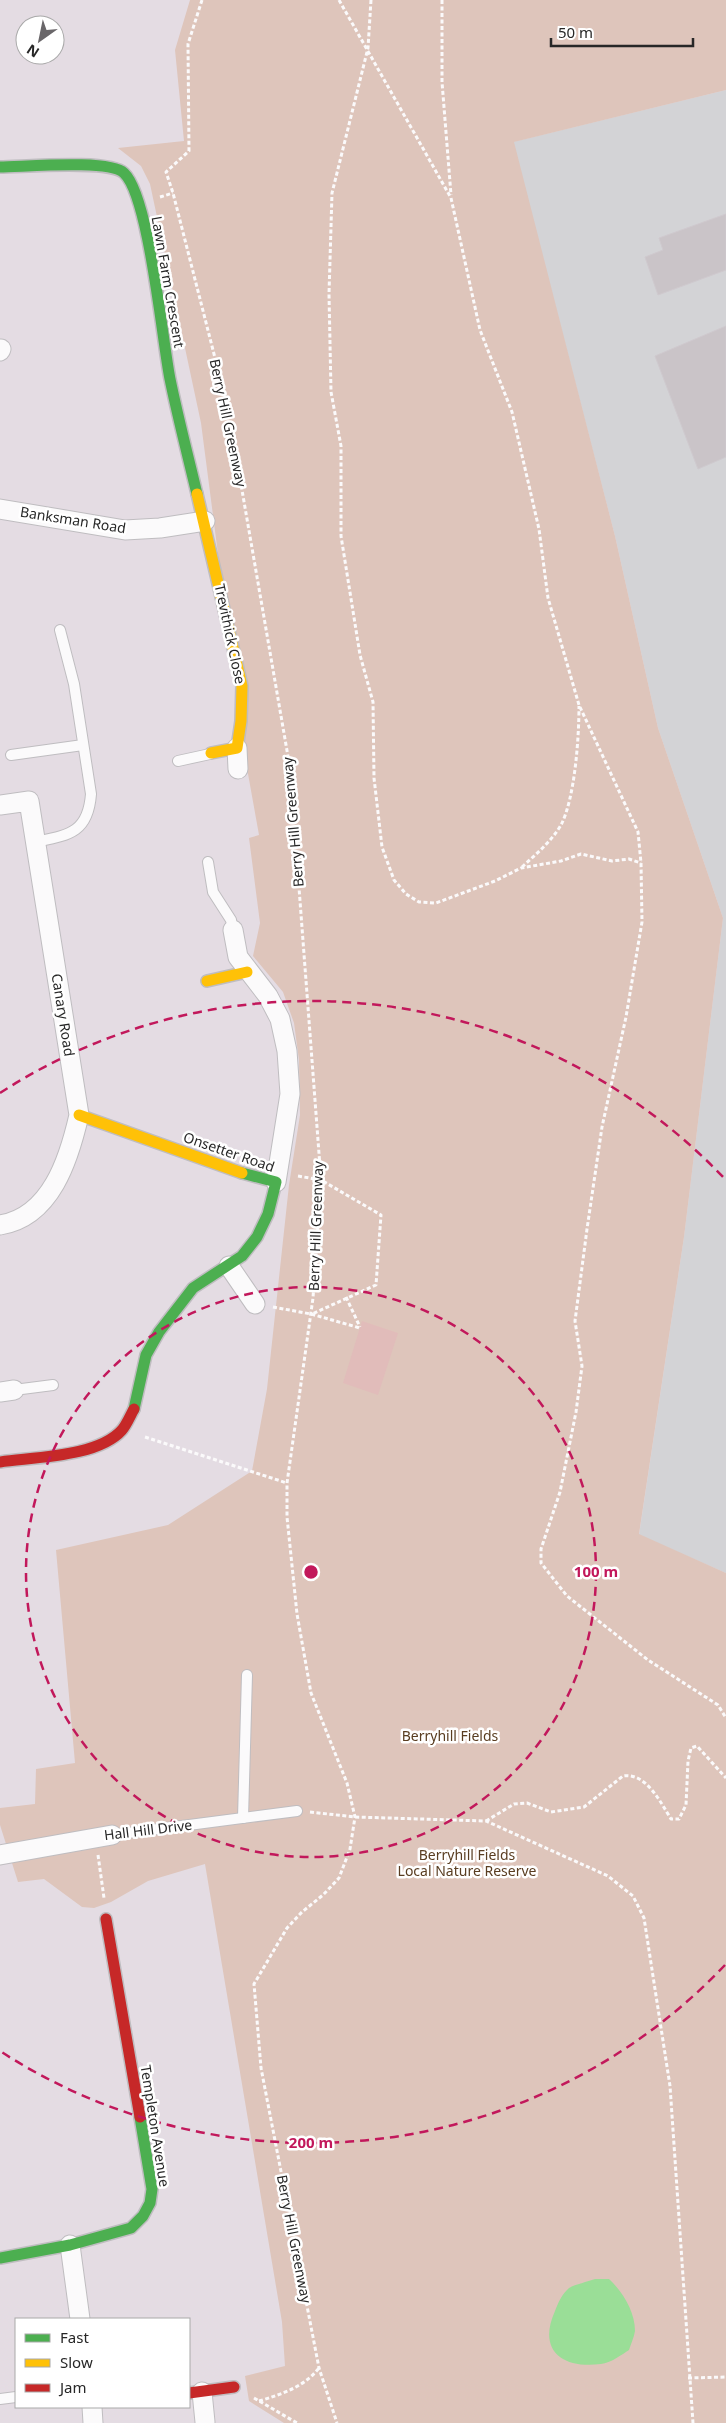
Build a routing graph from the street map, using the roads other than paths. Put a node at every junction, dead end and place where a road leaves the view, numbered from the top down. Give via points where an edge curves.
1 (0, 166) edge
2 (0, 509) edge
3 (205, 521) junction
4 (60, 630) dead end
5 (83, 745) junction
6 (237, 748) junction
7 (11, 754) dead end
8 (211, 754) joint
9 (178, 761) dead end
10 (238, 769) dead end
11 (0, 805) edge
12 (35, 842) junction
13 (208, 862) dead end
14 (233, 930) joint
15 (247, 972) junction
16 (207, 981) dead end
17 (78, 1115) junction
18 (276, 1182) junction
19 (0, 1225) edge
20 (229, 1266) junction
21 (255, 1304) road end
22 (53, 1385) dead end
23 (7, 1391) edge
24 (0, 1462) edge
25 (248, 1675) dead end
26 (297, 1811) road end
27 (243, 1818) junction
28 (104, 1836) joint
29 (0, 1855) edge
30 (106, 1919) road end
31 (70, 2245) junction
32 (0, 2258) edge
33 (80, 2318) edge
34 (234, 2387) road end
35 (195, 2393) edge
36 (15, 2397) edge
37 (0, 2399) edge
38 (92, 2408) edge
39 (205, 2422) edge
40 (93, 2423) edge

1 - 3 street, Lawn Farm Crescent via 98,165 123,172 133,186 145,225 170,379
2 - 3 street, Banksman Road via 125,530
3 - 6 street, Trevithick Close via 242,686
4 - 5 lane via 74,684
5 - 7 lane
5 - 12 lane via 91,794 90,809 84,822 74,832
6 - 8 street
6 - 10 street, Trevithick Close
8 - 9 lane
11 - 12 street, Canary Road via 29,801
12 - 17 street, Canary Road
13 - 14 lane via 213,892 231,920
14 - 15 street via 238,957
15 - 16 street
15 - 18 street via 268,996 280,1019 287,1052 290,1094
17 - 18 street, Onsetter Road
17 - 19 street, Canary Road via 68,1157 48,1194 32,1213
18 - 20 street, Onsetter Road via 268,1214 257,1238
20 - 21 street
20 - 24 street, Onsetter Road via 211,1274 193,1288 159,1332 146,1356 134,1409 123,1430 90,1449
22 - 23 lane
25 - 27 lane
26 - 27 lane, Hall Hill Drive
27 - 28 lane, Hall Hill Drive
28 - 29 street, Hall Hill Drive
30 - 31 street, Templeton Avenue via 152,2189 150,2203 131,2228
31 - 32 street, Templeton Avenue
31 - 33 street
34 - 35 street
35 - 39 street
36 - 37 lane
38 - 40 street

